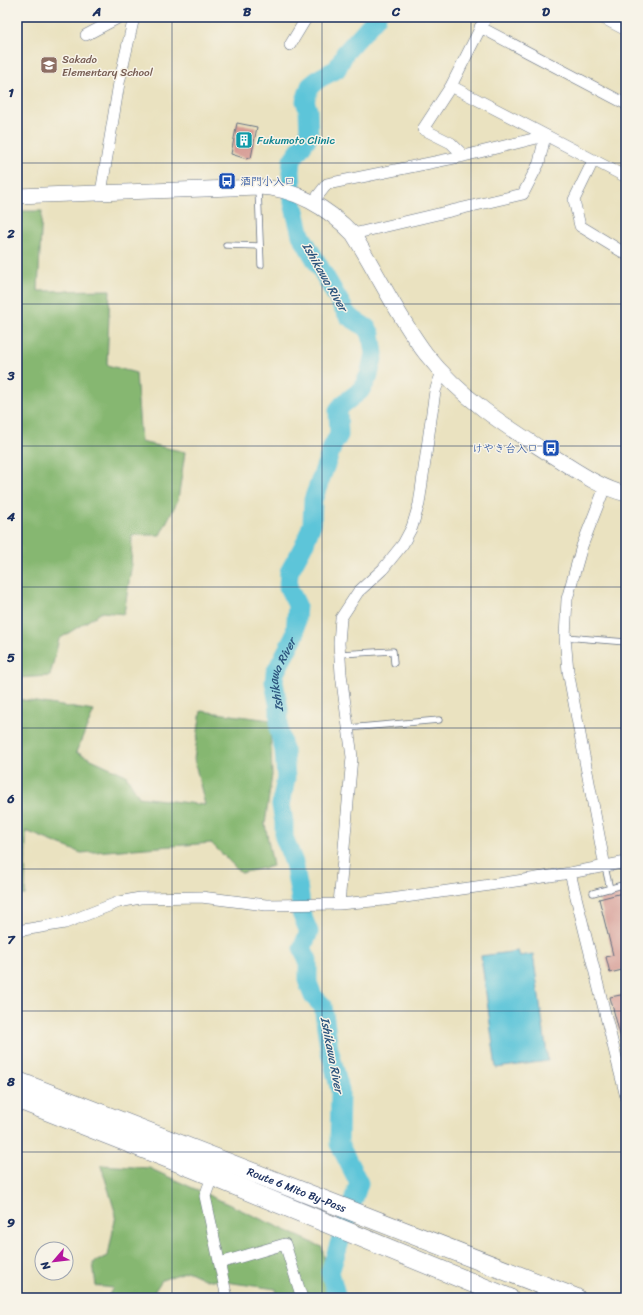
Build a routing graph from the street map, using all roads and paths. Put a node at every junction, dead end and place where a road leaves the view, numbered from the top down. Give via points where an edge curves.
1 (120, 17) edge
2 (134, 17) edge
3 (307, 17) edge
4 (486, 17) edge
5 (601, 17) edge
6 (480, 27) junction
7 (626, 30) edge
8 (86, 35) dead end
9 (290, 45) dead end
10 (451, 86) junction
11 (626, 104) edge
12 (545, 136) junction
13 (464, 156) junction
14 (593, 161) junction
15 (626, 177) edge
16 (258, 188) junction
17 (101, 193) junction
18 (17, 196) edge
19 (310, 200) junction
20 (353, 234) junction
21 (226, 245) dead end
22 (260, 246) junction
23 (626, 254) edge
24 (261, 265) dead end
25 (442, 372) junction
26 (605, 487) junction
27 (626, 494) edge
28 (565, 637) junction
29 (626, 642) edge
30 (340, 654) junction
31 (394, 663) dead end
32 (439, 720) dead end
33 (348, 728) junction
34 (626, 862) edge
35 (605, 866) junction
36 (570, 873) junction
37 (626, 884) edge
38 (610, 888) junction
39 (593, 893) dead end
40 (339, 904) junction
41 (17, 931) edge
42 (17, 1081) edge
43 (626, 1098) edge
44 (17, 1100) edge
45 (212, 1177) junction
46 (220, 1262) junction
47 (226, 1298) edge
48 (302, 1298) edge
49 (509, 1298) edge
50 (576, 1298) edge

1 - 8 street
2 - 17 street via 119,83
3 - 9 street
4 - 6 street
5 - 7 street
6 - 10 street
6 - 11 street
10 - 12 street
10 - 13 street via 423,129 451,143
12 - 13 street
12 - 14 street
12 - 20 street via 540,163 523,194
13 - 19 street via 327,184
14 - 15 street
14 - 23 street via 574,200 580,226
16 - 17 street
16 - 19 street via 278,190
16 - 22 lane
17 - 18 street
19 - 20 street via 342,222
20 - 25 street via 414,337
21 - 22 lane
22 - 24 lane
25 - 26 street via 487,413
25 - 30 street via 435,391 419,504 412,528 403,544 383,569 358,592 341,618
26 - 27 street
26 - 28 street via 582,546 567,599
28 - 29 lane
28 - 35 street via 568,671
30 - 31 lane via 393,651
30 - 33 street
32 - 33 lane
33 - 40 street via 352,757
34 - 35 street
35 - 36 street
35 - 38 lane
36 - 40 street via 384,900
36 - 43 street
37 - 38 lane
38 - 39 lane
40 - 41 street via 266,905 201,898 140,898 119,902 65,923
42 - 50 highway, Route 6 Mito By-Pass
44 - 45 highway, Route 6 Mito By-Pass
45 - 46 street via 205,1196
45 - 49 highway, Route 6 Mito By-Pass
46 - 47 street
46 - 48 street via 285,1244

